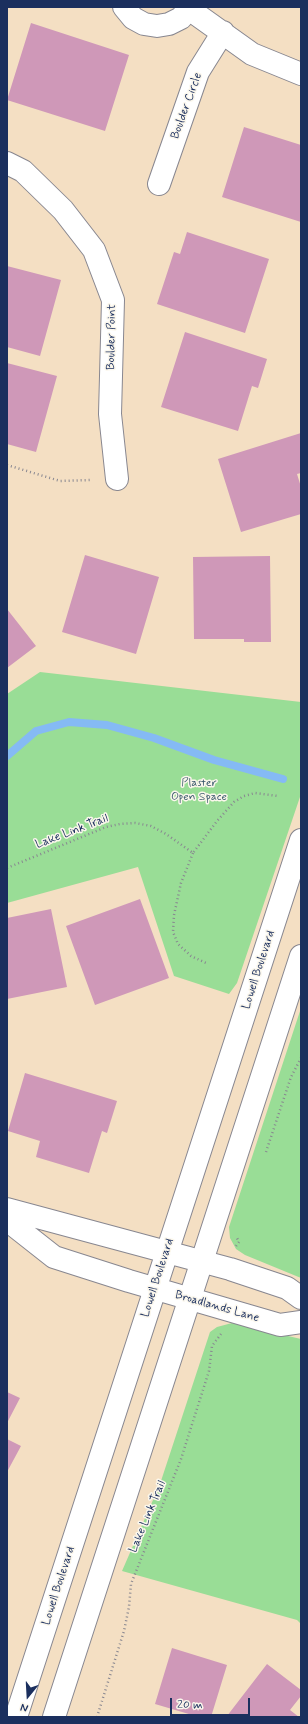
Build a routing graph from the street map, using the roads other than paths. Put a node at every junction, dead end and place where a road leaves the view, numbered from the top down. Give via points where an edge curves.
1 (124, 7) edge
2 (190, 8) edge
3 (223, 32) junction
4 (301, 74) edge
5 (7, 163) edge
6 (159, 184) dead end
7 (117, 479) road end
8 (301, 840) edge
9 (301, 956) edge
10 (7, 1209) edge
11 (7, 1220) edge
12 (167, 1252) junction
13 (202, 1262) junction
14 (155, 1289) junction
15 (301, 1298) edge
16 (191, 1299) junction
17 (301, 1322) edge
18 (16, 1717) edge
19 (54, 1717) edge

1 - 2 main road via 133,18 144,24 157,26 181,18
2 - 3 main road
3 - 4 main road via 252,54
3 - 6 main road, Boulder Circle via 198,72
5 - 7 main road, Boulder Point via 24,172 63,210 94,250 114,300 110,414
8 - 12 main road, Lowell Boulevard
9 - 13 main road
10 - 12 main road
11 - 14 main road, Broadlands Lane via 54,1256
12 - 13 main road
12 - 14 main road, Lowell Boulevard
13 - 15 main road via 287,1288
13 - 16 main road
14 - 16 main road, Broadlands Lane
14 - 18 main road, Lowell Boulevard
16 - 17 main road, Broadlands Lane via 280,1325
16 - 19 main road

